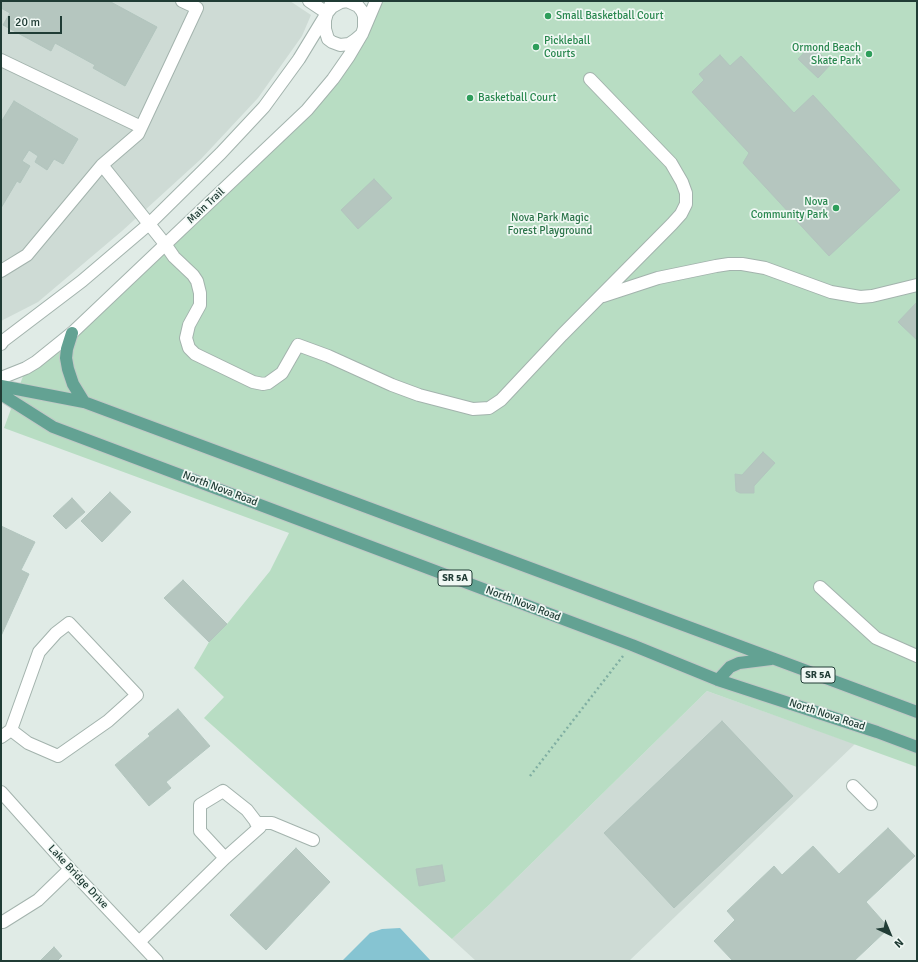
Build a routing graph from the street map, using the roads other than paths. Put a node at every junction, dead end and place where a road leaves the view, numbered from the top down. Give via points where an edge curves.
1 (182, 1) edge
2 (310, 1) edge
3 (332, 1) edge
4 (376, 1) edge
5 (327, 13) junction
6 (362, 34) junction
7 (1, 60) edge
8 (590, 79) dead end
9 (141, 127) junction
10 (102, 165) junction
11 (149, 224) junction
12 (165, 244) junction
13 (1, 271) edge
14 (917, 285) edge
15 (600, 297) junction
16 (72, 333) junction
17 (1, 344) edge
18 (1, 378) edge
19 (1, 386) edge
20 (1, 394) edge
21 (84, 402) junction
22 (820, 587) dead end
23 (917, 656) edge
24 (775, 659) junction
25 (718, 680) junction
26 (917, 712) edge
27 (11, 730) junction
28 (1, 737) edge
29 (917, 747) edge
30 (853, 786) dead end
31 (1, 792) edge
32 (871, 804) dead end
33 (256, 822) junction
34 (313, 840) dead end
35 (225, 858) junction
36 (70, 869) junction
37 (1, 922) edge
38 (139, 942) junction
39 (157, 961) edge

1 - 9 street via 197,8
2 - 5 street
3 - 5 street
4 - 6 street, Main Trail
5 - 6 street via 325,29 328,39 335,44 345,45
5 - 6 street via 341,2 352,2 364,16
5 - 11 street via 299,59 264,108
6 - 12 street, Main Trail via 333,79 307,110
7 - 9 street
8 - 15 street via 671,163 686,193 686,204 681,214
9 - 10 street via 138,134
10 - 11 street
10 - 13 street via 27,255
11 - 12 street
11 - 17 street via 82,281
12 - 15 street via 194,275 199,287 200,305 187,331 189,348 200,357 259,383 268,383 282,373 298,345 419,394 473,409 489,408 506,395
12 - 16 street, Main Trail
14 - 15 street via 872,296 854,296 831,292 765,268 729,264 658,278
16 - 18 street, Main Trail via 36,362
16 - 21 main road via 66,358 73,384
19 - 21 main road, SR 5A
20 - 25 main road, North Nova Road / SR 5A via 53,427 632,645
21 - 24 main road, SR 5A
22 - 23 street via 876,638
24 - 25 main road via 740,663 730,667
24 - 26 main road, SR 5A
25 - 29 main road, North Nova Road / SR 5A
27 - 27 street via 28,743 58,756 108,721 137,695 69,623 56,632 39,652
27 - 28 street
30 - 32 street
31 - 36 street, Lake Bridge Drive
33 - 34 street via 272,823
33 - 35 street via 260,827
33 - 35 street via 247,810 223,791 200,805 200,831
35 - 38 street
36 - 37 street via 38,900
36 - 38 street, Lake Bridge Drive
38 - 39 street, Lake Bridge Drive

